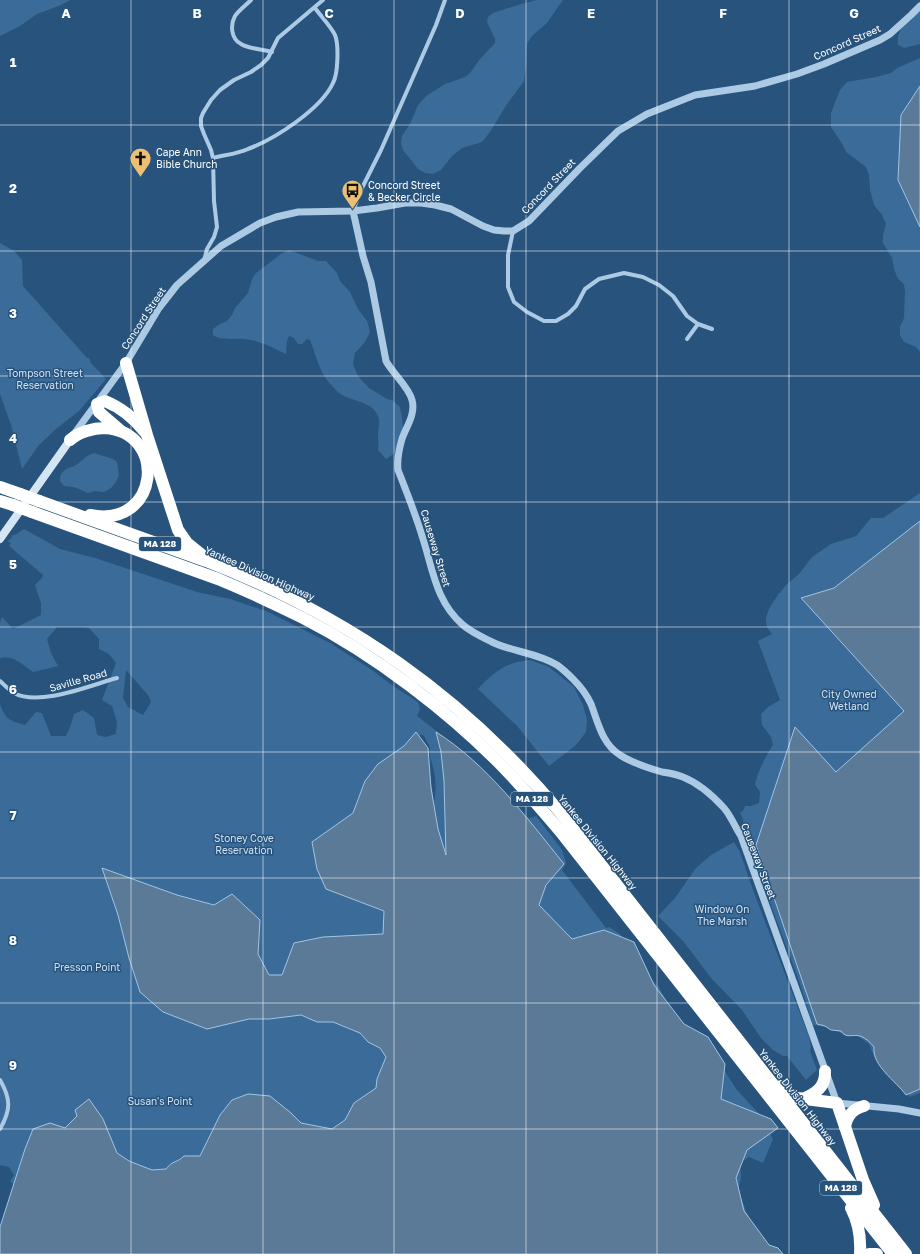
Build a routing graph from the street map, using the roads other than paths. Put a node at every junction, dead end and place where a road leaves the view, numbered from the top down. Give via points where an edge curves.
1 (251, 0) edge
2 (323, 0) edge
3 (445, 0) edge
4 (920, 6) edge
5 (315, 8) junction
6 (272, 52) junction
7 (213, 158) junction
8 (353, 211) junction
9 (513, 231) junction
10 (204, 261) junction
11 (698, 324) junction
12 (712, 329) dead end
13 (687, 339) dead end
14 (126, 363) junction
15 (97, 404) junction
16 (123, 432) junction
17 (147, 435) junction
18 (70, 440) junction
19 (0, 487) edge
20 (39, 502) junction
21 (6, 503) edge
22 (0, 539) edge
23 (278, 592) junction
24 (117, 678) dead end
25 (0, 681) edge
26 (715, 1010) junction
27 (825, 1071) junction
28 (0, 1080) edge
29 (803, 1099) junction
30 (837, 1103) junction
31 (864, 1106) junction
32 (920, 1113) edge
33 (790, 1122) junction
34 (845, 1127) junction
35 (0, 1129) edge
36 (860, 1254) edge
37 (869, 1254) edge
38 (877, 1254) edge
39 (893, 1254) edge
40 (906, 1254) edge

1 - 6 street via 235,15 232,34 239,43
2 - 5 street
3 - 8 street
4 - 9 street, Concord Street via 885,37 824,64 755,86 695,95 647,114 618,131 529,221
5 - 6 street via 278,38
5 - 7 street via 335,35 338,55 334,82 322,100 289,127 268,140 247,150
6 - 7 street via 261,65 220,90 206,106 201,126
7 - 10 street via 217,227
8 - 9 street, Concord Street via 421,203 450,209 494,230
8 - 10 street, Concord Street via 298,212 276,217 260,223 221,246
8 - 27 street, Causeway Street via 374,296 383,353 389,368 412,400 412,414 402,439 398,470 441,597 463,625 476,633 505,647 557,665 584,693 609,747 633,762 690,780 724,808 741,836
9 - 11 street via 508,255 508,287 514,302 544,321 556,321 568,314 576,306 585,289 599,279 624,273 659,284
10 - 14 street, Concord Street via 177,285 159,308
11 - 12 street
11 - 13 street
14 - 15 street, Concord Street
14 - 17 highway
15 - 16 highway via 99,412
15 - 17 highway via 105,401 116,406 140,425
15 - 18 street, Concord Street
16 - 18 highway via 95,429 77,434
16 - 20 highway via 141,448 148,468 145,489 130,508 116,515 96,516
17 - 23 highway via 176,525 187,543 205,557
18 - 22 main road, Concord Street
19 - 20 highway, Yankee Division Highway / MA 128, bridge
20 - 23 highway, Yankee Division Highway / MA 128 via 206,561
21 - 33 highway, MA 128, bridge via 218,579 276,605 359,651 430,701 482,747 556,826
23 - 26 highway, Yankee Division Highway / MA 128 via 339,624 381,650 418,676 496,742 559,811
24 - 25 street, Saville Road via 45,698 15,694
26 - 29 highway via 780,1086 790,1095
26 - 40 highway, Yankee Division Highway / MA 128
27 - 29 highway via 825,1080 821,1086
27 - 30 street, Causeway Street
28 - 35 street via 9,1101 8,1112
29 - 30 highway
30 - 31 street
30 - 34 highway
31 - 32 street
31 - 34 highway via 851,1113
33 - 36 highway via 852,1209 859,1230
33 - 39 highway, MA 128
34 - 40 highway via 871,1200
37 - 38 highway

